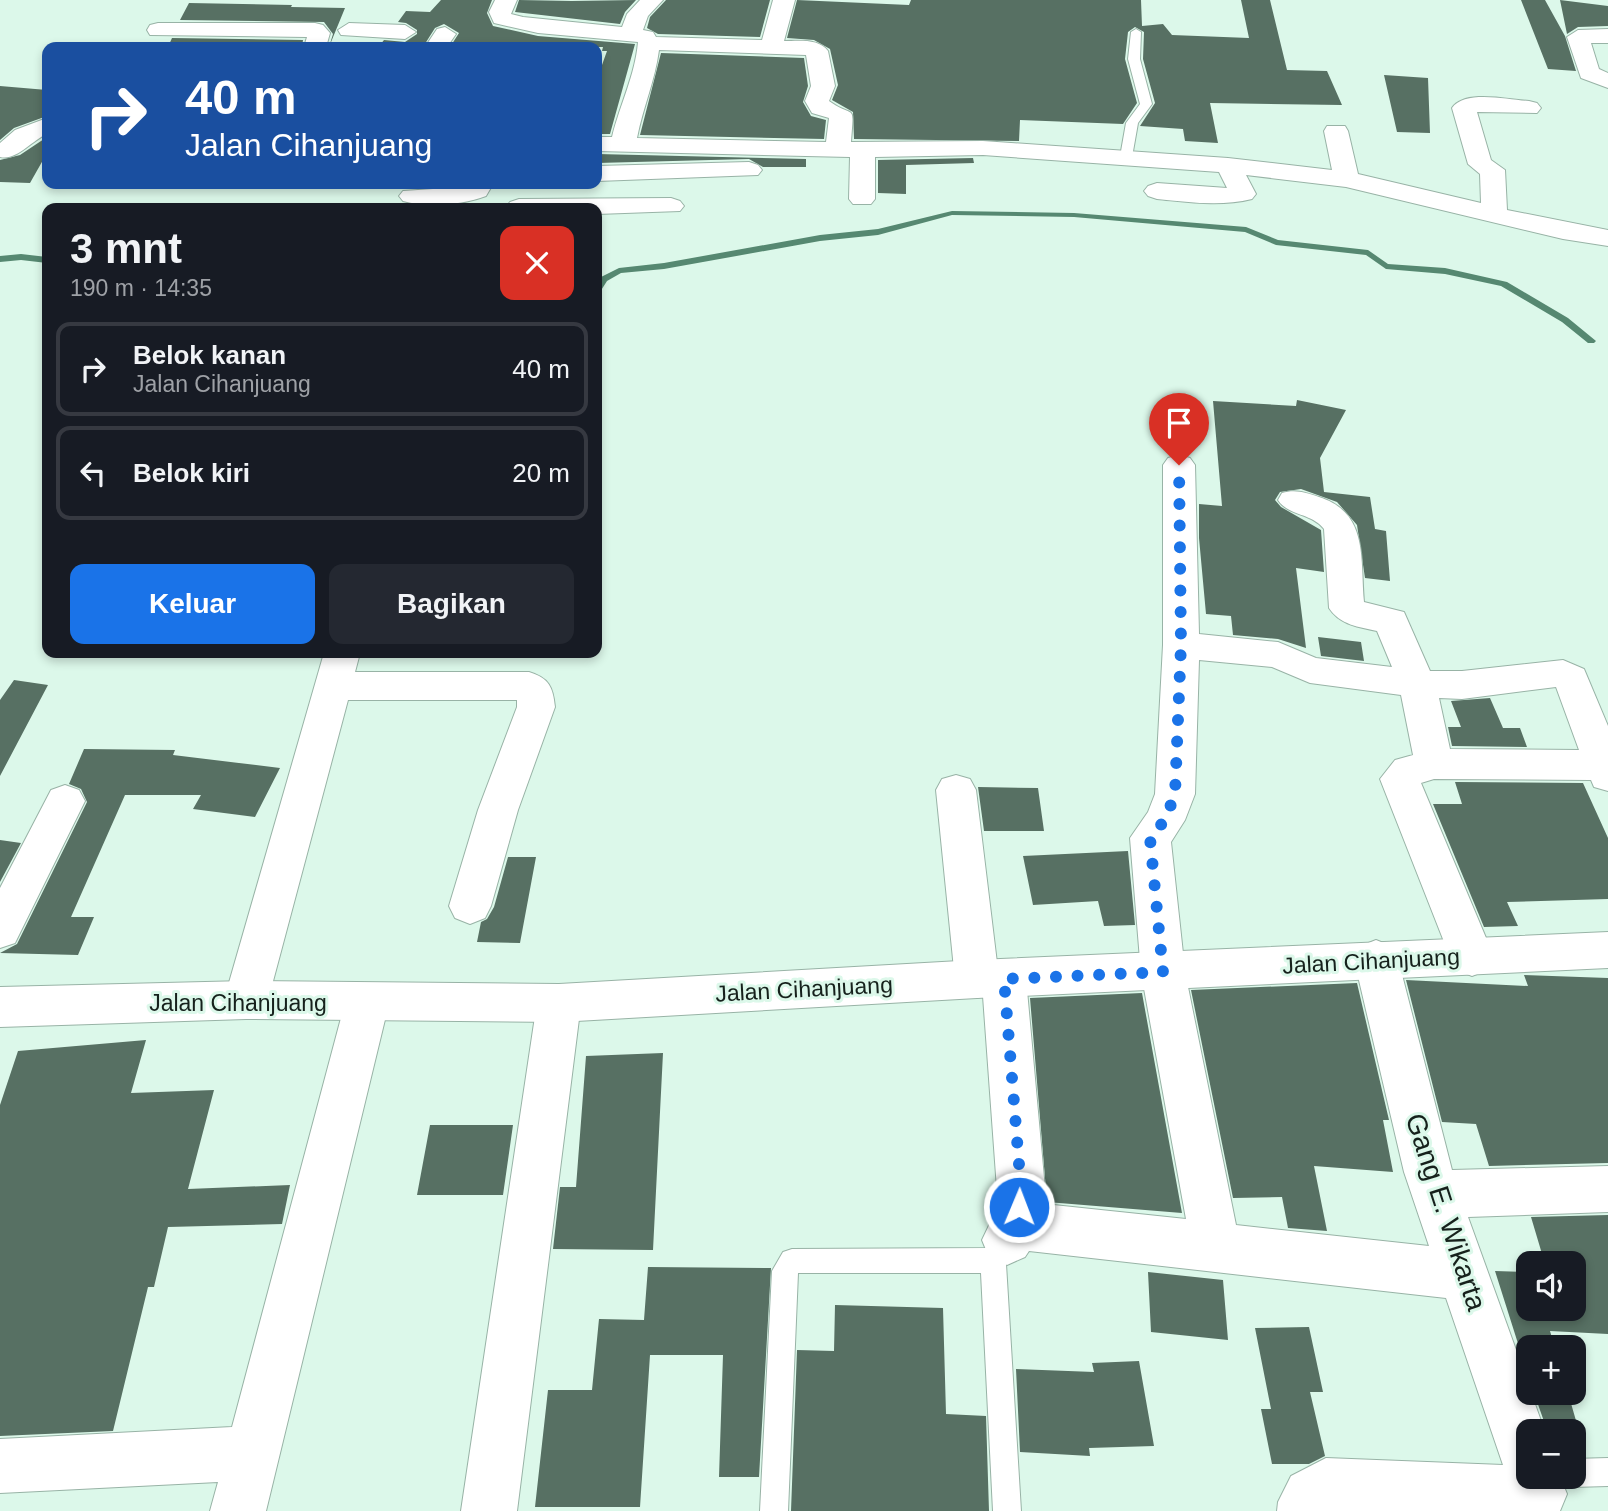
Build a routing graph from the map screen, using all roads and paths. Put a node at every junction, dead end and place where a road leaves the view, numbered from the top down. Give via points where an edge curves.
1 (506, 0) edge
2 (652, 0) edge
3 (784, 0) edge
4 (357, 7) dead end
5 (158, 30) dead end
6 (405, 32) dead end
7 (1136, 32) dead end
8 (1608, 36) edge
9 (342, 39) edge
10 (640, 39) junction
11 (316, 42) edge
12 (771, 47) junction
13 (1608, 81) edge
14 (1529, 108) dead end
15 (42, 127) edge
16 (1336, 131) dead end
17 (602, 144) edge
18 (623, 144) junction
19 (690, 144) junction
20 (809, 149) junction
21 (850, 149) junction
22 (3, 151) edge
23 (42, 152) edge
24 (1126, 157) junction
25 (1228, 165) junction
26 (689, 172) junction
27 (602, 174) edge
28 (1346, 179) junction
29 (476, 189) edge
30 (1157, 191) dead end
31 (412, 195) dead end
32 (862, 199) dead end
33 (522, 200) edge
34 (596, 203) edge
35 (602, 203) edge
36 (671, 206) junction
37 (1494, 214) junction
38 (668, 233) dead end
39 (1608, 238) edge
40 (1179, 465) dead end
41 (1294, 500) dead end
42 (1181, 645) junction
43 (337, 669) edge
44 (1417, 684) junction
45 (1434, 764) junction
46 (1606, 770) edge
47 (956, 790) dead end
48 (65, 801) dead end
49 (470, 906) dead end
50 (0, 930) edge
51 (1608, 950) edge
52 (1472, 957) junction
53 (1376, 959) junction
54 (1163, 972) junction
55 (990, 979) junction
56 (246, 1000) junction
57 (367, 1003) junction
58 (559, 1003) junction
59 (0, 1007) edge
60 (1436, 1194) junction
61 (1605, 1196) edge
62 (1006, 1242) junction
63 (1216, 1247) junction
64 (1464, 1275) junction
65 (1519, 1419) edge
66 (251, 1453) junction
67 (0, 1466) edge
68 (1608, 1472) edge
69 (1586, 1476) edge
70 (1516, 1483) edge
71 (237, 1511) edge
72 (489, 1511) edge
73 (774, 1511) edge
74 (1007, 1511) edge
75 (1305, 1511) edge

1 - 10 street via 502,18 553,21
2 - 10 street via 638,14
3 - 12 street
4 - 9 street
5 - 11 street via 315,30 319,33
6 - 9 street
7 - 24 lane via 1134,59 1146,103 1132,123
8 - 13 street via 1578,37 1589,73
10 - 12 street
10 - 18 street via 644,79 631,106
12 - 21 street via 808,48 820,56 823,86 817,101 820,108 841,114
14 - 37 street via 1464,108 1480,164 1492,170
15 - 22 street
16 - 28 street
17 - 18 street
18 - 19 street
19 - 20 street
19 - 26 street
20 - 21 street
20 - 26 street via 808,168
21 - 24 street via 983,148
21 - 32 street
22 - 23 street
24 - 25 street
25 - 28 street
25 - 30 street via 1243,194 1220,197
26 - 27 street
26 - 36 street
28 - 37 street
29 - 31 street via 471,194
33 - 34 street
35 - 36 street
36 - 38 street
37 - 39 street
40 - 42 street
41 - 44 street via 1338,520 1347,608 1391,621
42 - 44 street via 1278,655 1310,670
42 - 54 street via 1175,794 1165,820 1150,838
43 - 49 street via 529,686 535,691 536,706
43 - 56 street
44 - 45 street
44 - 46 street via 1462,685 1567,675
45 - 46 street
45 - 52 street via 1409,771 1400,779
47 - 55 street
48 - 50 street
51 - 52 street, Jalan Cihanjuang
52 - 53 street, Jalan Cihanjuang
53 - 54 street, Jalan Cihanjuang
53 - 60 street, Gang E. Wikarta
54 - 55 street, Jalan Cihanjuang
54 - 63 street
55 - 58 street, Jalan Cihanjuang
55 - 62 street via 1021,1189
56 - 57 street, Jalan Cihanjuang
56 - 59 street, Jalan Cihanjuang
57 - 58 street, Jalan Cihanjuang
57 - 66 street
58 - 72 street
60 - 61 street
60 - 64 street, Gang E. Wikarta
62 - 63 street
62 - 73 lane via 792,1261 785,1270
62 - 74 lane
63 - 64 street
64 - 65 street, Gang E. Wikarta
66 - 67 street
66 - 71 street
68 - 69 lane
70 - 75 street via 1326,1486 1309,1494

